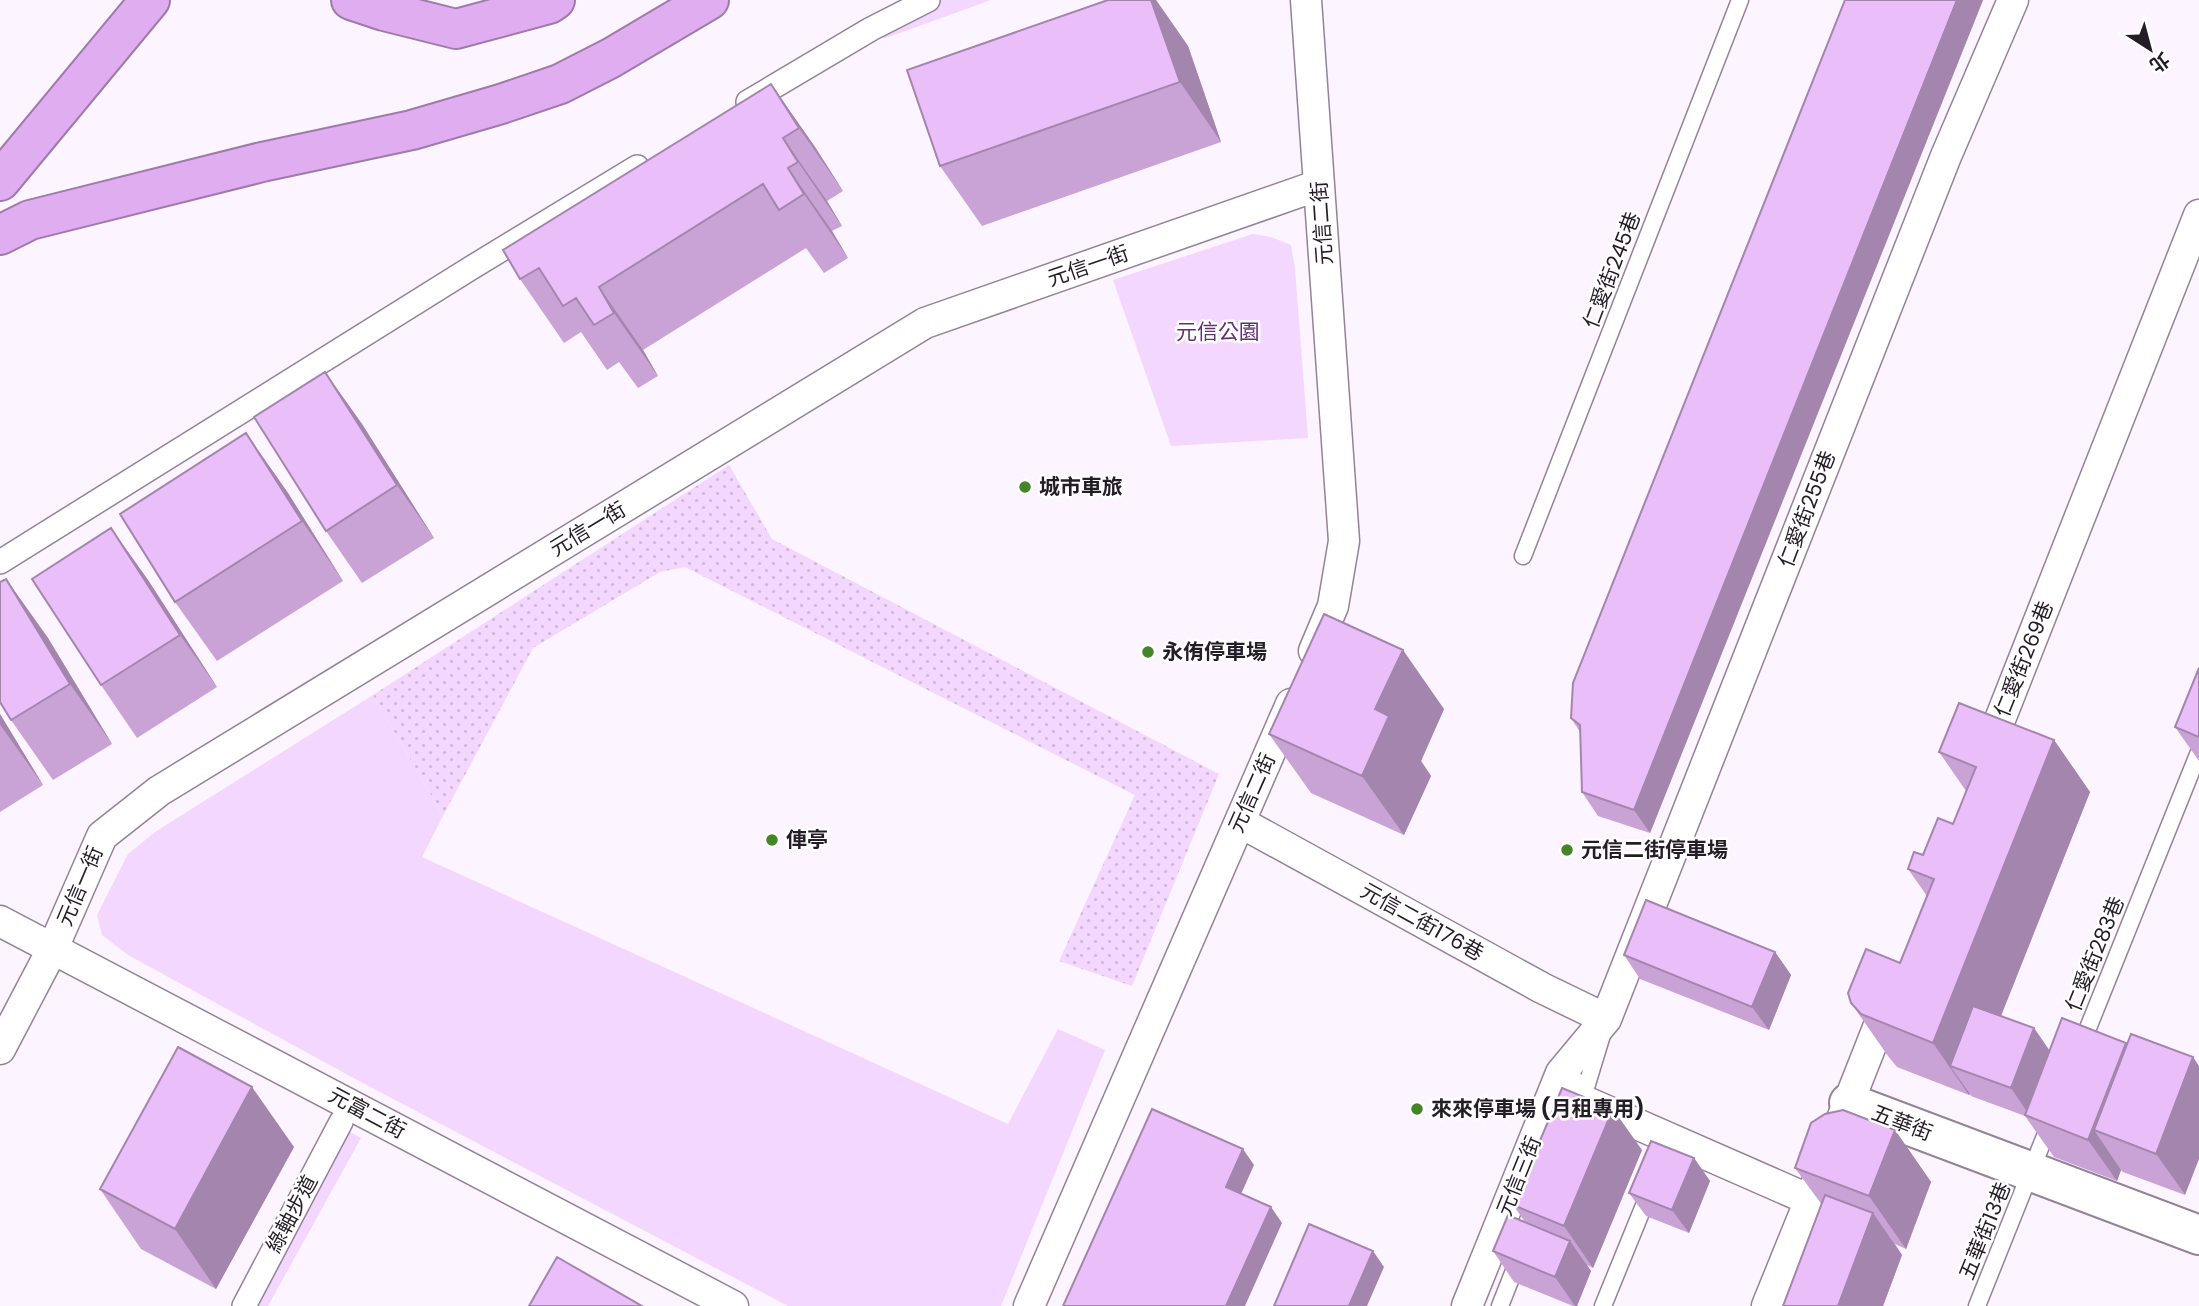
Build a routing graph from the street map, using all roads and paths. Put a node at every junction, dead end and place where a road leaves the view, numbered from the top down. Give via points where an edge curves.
1 (150, 0) edge
2 (351, 0) edge
3 (555, 0) edge
4 (660, 0) edge
5 (709, 0) edge
6 (928, 0) edge
7 (1306, 0) edge
8 (1740, 0) edge
9 (2013, 0) edge
10 (501, 104) junction
11 (729, 113) edge
12 (658, 155) edge
13 (0, 181) edge
14 (1319, 185) junction
15 (2199, 215) edge
16 (0, 235) edge
17 (1522, 556) dead end
18 (0, 562) edge
19 (2199, 752) edge
20 (1976, 781) edge
21 (1240, 821) junction
22 (0, 920) edge
23 (53, 948) junction
24 (1900, 974) edge
25 (1606, 1019) junction
26 (0, 1049) edge
27 (2077, 1057) edge
28 (1561, 1073) junction
29 (1849, 1103) junction
30 (1580, 1107) junction
31 (2056, 1108) edge
32 (341, 1122) dead end
33 (2031, 1171) junction
34 (1655, 1177) edge
35 (1810, 1200) junction
36 (2199, 1235) edge
37 (1525, 1242) edge
38 (244, 1306) edge
39 (733, 1306) edge
40 (1029, 1306) edge
41 (1467, 1306) edge
42 (1500, 1306) edge
43 (1603, 1306) edge
44 (1767, 1306) edge
45 (1978, 1306) edge

1 - 13 highway
2 - 3 highway via 456,29
4 - 10 highway via 599,49
5 - 10 highway via 560,84
6 - 11 street
7 - 14 street, 元信二街
8 - 17 lane, 仁愛街245巷
9 - 25 street, 仁愛街255巷 via 1946,156
10 - 16 highway via 412,130 30,220
12 - 18 street
14 - 21 street, 元信二街 via 1344,541 1333,607
14 - 23 street, 元信一街 via 925,323 159,791 102,836
15 - 20 street, 仁愛街269巷
19 - 27 lane, 仁愛街283巷
21 - 25 street, 元信二街176巷
21 - 40 street, 元信二街
22 - 23 street, 元富二街
23 - 26 street, 元信一街
23 - 39 street, 元富二街
24 - 29 street
25 - 28 street, 元信三街
25 - 30 lane
28 - 30 street
28 - 41 street, 元信三街
29 - 33 street, 五華街
29 - 35 street, 五華街
30 - 35 street
31 - 33 lane
32 - 38 street, 綠軸步道
33 - 36 street, 五華街
33 - 45 lane, 五華街13巷
34 - 43 lane
35 - 44 street, 五華街
37 - 42 lane

